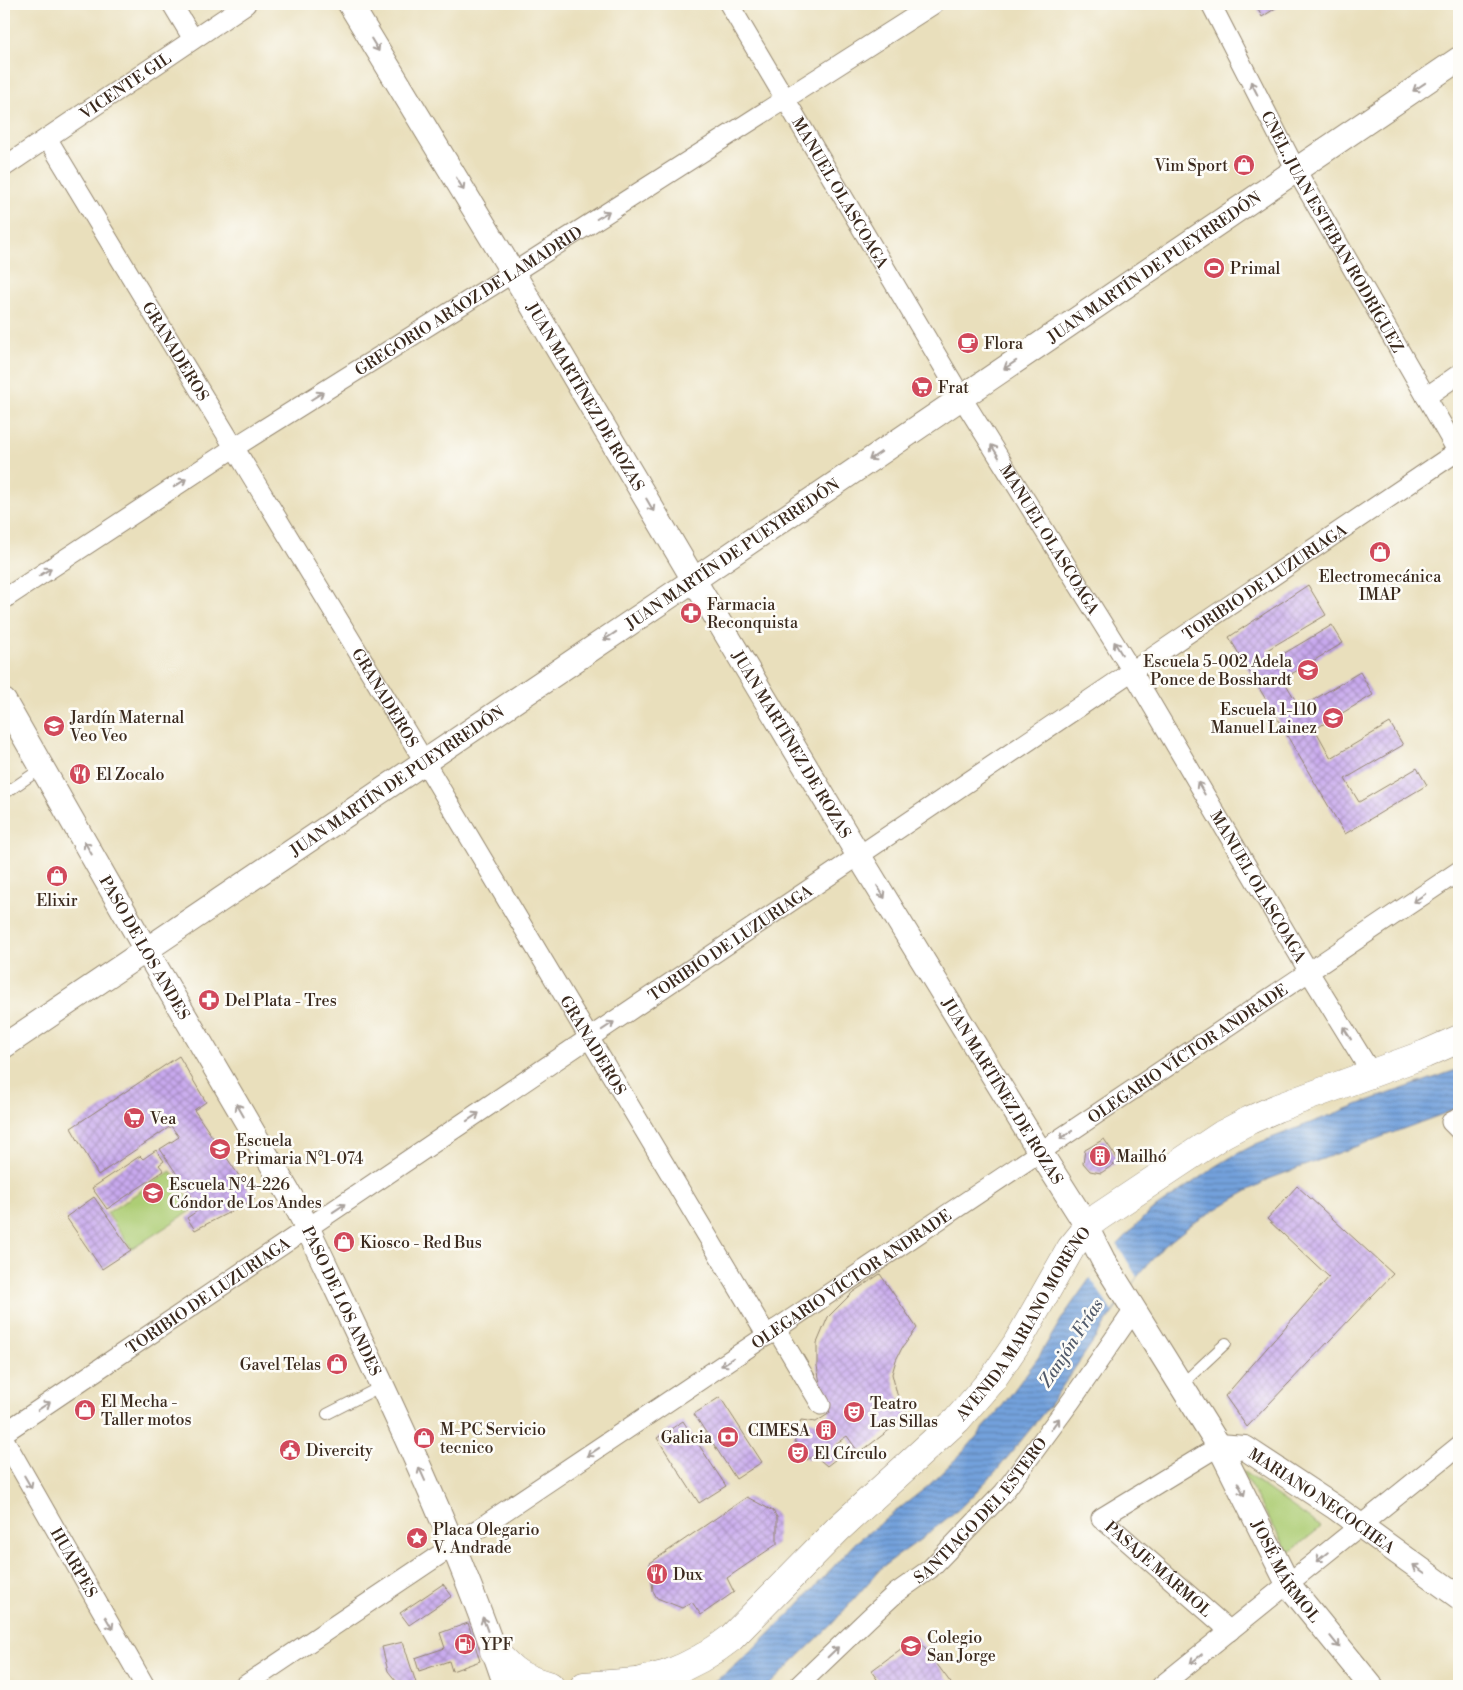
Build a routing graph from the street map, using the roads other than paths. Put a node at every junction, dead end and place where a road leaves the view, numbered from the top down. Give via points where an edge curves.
1 (172, 4) edge
2 (246, 4) edge
3 (350, 4) edge
4 (728, 4) edge
5 (934, 4) edge
6 (1211, 4) edge
7 (193, 39) junction
8 (1459, 59) edge
9 (786, 99) junction
10 (47, 138) junction
11 (4, 167) edge
12 (1296, 170) junction
13 (513, 273) junction
14 (1459, 374) edge
15 (1426, 397) junction
16 (962, 398) junction
17 (235, 447) junction
18 (1458, 453) edge
19 (694, 580) junction
20 (4, 599) edge
21 (1132, 671) junction
22 (4, 701) edge
23 (424, 761) junction
24 (42, 768) junction
25 (4, 794) edge
26 (859, 856) junction
27 (1459, 871) edge
28 (146, 950) junction
29 (1309, 972) junction
30 (590, 1039) junction
31 (1459, 1039) edge
32 (4, 1046) edge
33 (1372, 1074) junction
34 (1040, 1152) junction
35 (1087, 1228) junction
36 (308, 1229) junction
37 (1119, 1285) junction
38 (771, 1332) junction
39 (1226, 1343) dead end
40 (1181, 1385) junction
41 (383, 1386) junction
42 (821, 1405) dead end
43 (327, 1414) dead end
44 (4, 1433) edge
45 (4, 1439) edge
46 (1218, 1446) junction
47 (1459, 1446) edge
48 (1360, 1526) junction
49 (454, 1545) junction
50 (1288, 1584) junction
51 (1459, 1597) edge
52 (1230, 1631) junction
53 (494, 1651) junction
54 (631, 1684) edge
55 (145, 1686) edge
56 (244, 1686) edge
57 (506, 1686) edge
58 (550, 1686) edge
59 (584, 1686) edge
60 (798, 1686) edge
61 (1161, 1686) edge
62 (1371, 1686) edge

1 - 7 street
2 - 7 street, VICENTE GIL
3 -> 13 street, JUAN MARTÍNEZ DE ROZAS
4 - 9 street, MANUEL OLASCOAGA
5 - 9 street, GREGORIO ARÁOZ DE LAMADRID
12 -> 6 street, CNEL. JUAN ESTEBAN RODRÍGUEZ
7 - 10 street, VICENTE GIL
8 -> 12 street, JUAN MARTÍN DE PUEYRREDÓN
13 -> 9 street, GREGORIO ARÁOZ DE LAMADRID
9 - 16 street, MANUEL OLASCOAGA
10 - 11 street, VICENTE GIL
10 - 17 street, GRANADEROS
12 - 15 street, CNEL. JUAN ESTEBAN RODRÍGUEZ
12 -> 16 street, JUAN MARTÍN DE PUEYRREDÓN
17 -> 13 street, GREGORIO ARÁOZ DE LAMADRID
13 -> 19 street, JUAN MARTÍNEZ DE ROZAS
14 - 15 street
15 - 18 street, CNEL. JUAN ESTEBAN RODRÍGUEZ
16 -> 19 street, JUAN MARTÍN DE PUEYRREDÓN
21 -> 16 street, MANUEL OLASCOAGA
20 -> 17 street, GREGORIO ARÁOZ DE LAMADRID
17 - 23 street, GRANADEROS
18 - 21 street, TORIBIO DE LUZURIAGA
19 -> 23 street, JUAN MARTÍN DE PUEYRREDÓN
19 - 26 street, JUAN MARTÍNEZ DE ROZAS
21 - 26 street, TORIBIO DE LUZURIAGA
29 -> 21 street, MANUEL OLASCOAGA
22 - 24 street, PASO DE LOS ANDES
23 - 28 street, JUAN MARTÍN DE PUEYRREDÓN
23 - 30 street, GRANADEROS
24 - 25 lane
28 -> 24 street, PASO DE LOS ANDES
30 -> 26 street, TORIBIO DE LUZURIAGA
26 -> 34 street, JUAN MARTÍNEZ DE ROZAS
27 -> 29 street, OLEGARIO VÍCTOR ANDRADE
28 - 32 street, JUAN MARTÍN DE PUEYRREDÓN
36 -> 28 street, PASO DE LOS ANDES
33 -> 29 street, MANUEL OLASCOAGA
29 -> 34 street, OLEGARIO VÍCTOR ANDRADE
36 -> 30 street, TORIBIO DE LUZURIAGA
30 - 38 street, GRANADEROS
31 - 33 main road, AVENIDA MARIANO MORENO
33 - 35 main road, AVENIDA MARIANO MORENO via 1277,1108 1223,1134 1104,1212
34 - 35 street, JUAN MARTÍNEZ DE ROZAS
34 - 38 street, OLEGARIO VÍCTOR ANDRADE
35 - 37 street, JUAN MARTÍNEZ DE ROZAS
35 - 54 main road, AVENIDA MARIANO MORENO via 1071,1248 994,1377 957,1420 838,1529 716,1651 665,1674
36 - 41 street, PASO DE LOS ANDES
44 -> 36 street, TORIBIO DE LUZURIAGA
37 - 40 street
60 -> 37 street, SANTIAGO DEL ESTERO via 889,1600 930,1569 1004,1492 1071,1401
38 - 42 street, GRANADEROS
38 -> 49 street, OLEGARIO VÍCTOR ANDRADE
39 - 40 lane
40 - 46 street
41 - 43 lane
49 -> 41 street, PASO DE LOS ANDES
45 -> 55 street, HUARPES
46 - 48 street, MARIANO NECOCHEA via 1245,1448
46 -> 50 street, JOSÉ MÁRMOL
46 - 52 street, PASAJE MÁRMOL via 1102,1518
47 - 48 street
48 -> 50 street
51 -> 48 street, MARIANO NECOCHEA
53 -> 49 street, PASO DE LOS ANDES
49 - 56 street, OLEGARIO VÍCTOR ANDRADE
50 - 52 street
50 -> 62 street, JOSÉ MÁRMOL
52 -> 61 street
53 - 57 street, PASO DE LOS ANDES
53 - 58 main road via 526,1679
54 - 59 main road, AVENIDA MARIANO MORENO

